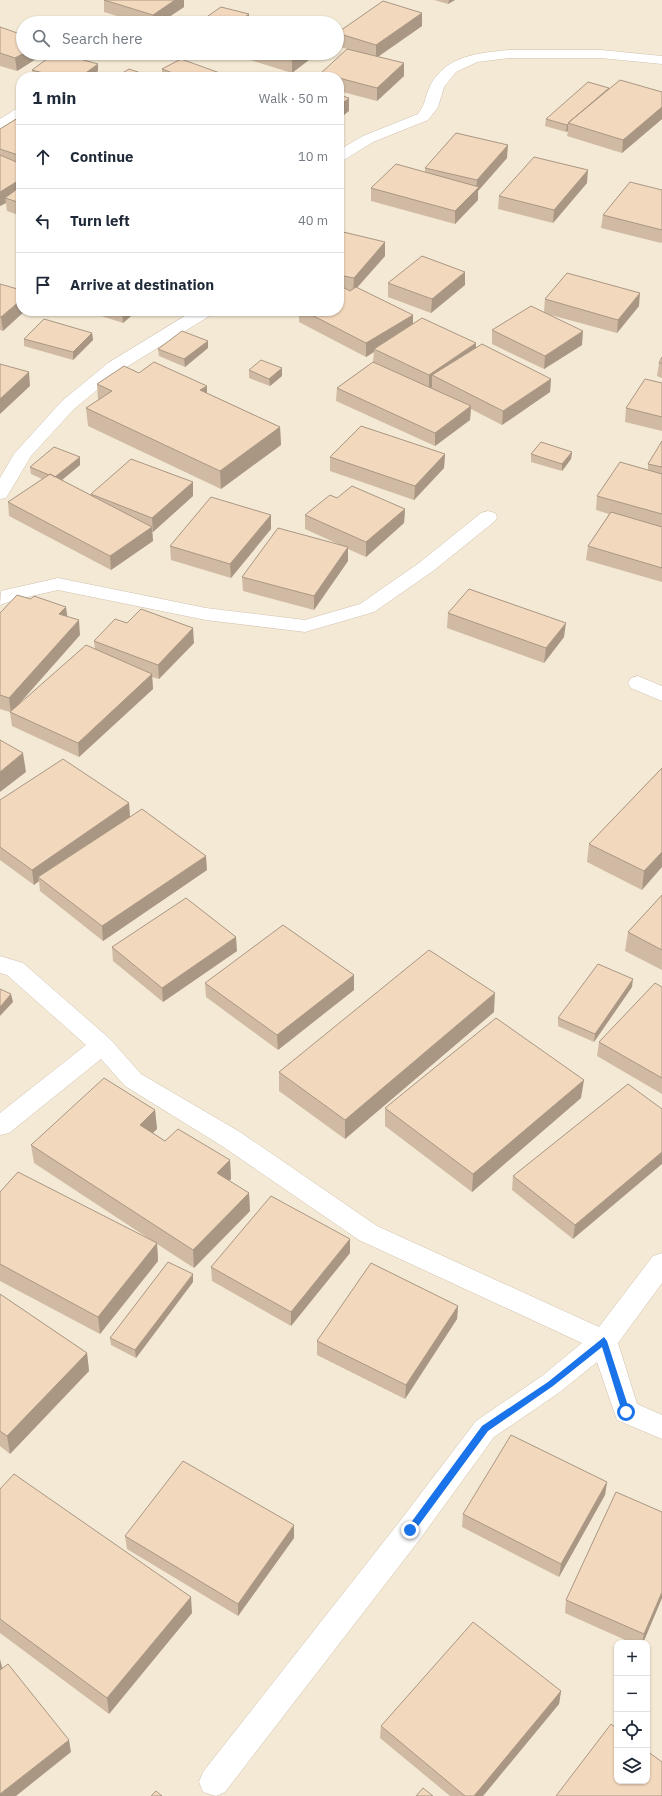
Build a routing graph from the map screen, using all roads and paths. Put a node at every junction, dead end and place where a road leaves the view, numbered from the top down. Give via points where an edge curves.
1 (662, 60) edge
2 (0, 106) edge
3 (16, 110) edge
4 (16, 115) edge
5 (0, 126) edge
6 (344, 154) edge
7 (197, 316) edge
8 (0, 494) edge
9 (488, 517) dead end
10 (0, 598) edge
11 (638, 683) dead end
12 (662, 694) edge
13 (0, 964) edge
14 (102, 1045) junction
15 (0, 1126) edge
16 (662, 1263) edge
17 (604, 1341) junction
18 (662, 1427) edge
19 (214, 1782) dead end

1 - 6 street via 601,54 509,54 474,58 451,69 437,86 431,107 423,117 368,138
2 - 3 street
4 - 5 street
7 - 8 street via 114,367 68,405 23,454
9 - 10 street via 426,567 367,608 305,626 206,614 58,584
11 - 12 street
13 - 14 street via 15,969
14 - 15 street
14 - 17 street via 133,1080 231,1139 368,1233
16 - 17 street
17 - 18 street via 626,1412
17 - 19 street via 551,1384 485,1429 410,1530

